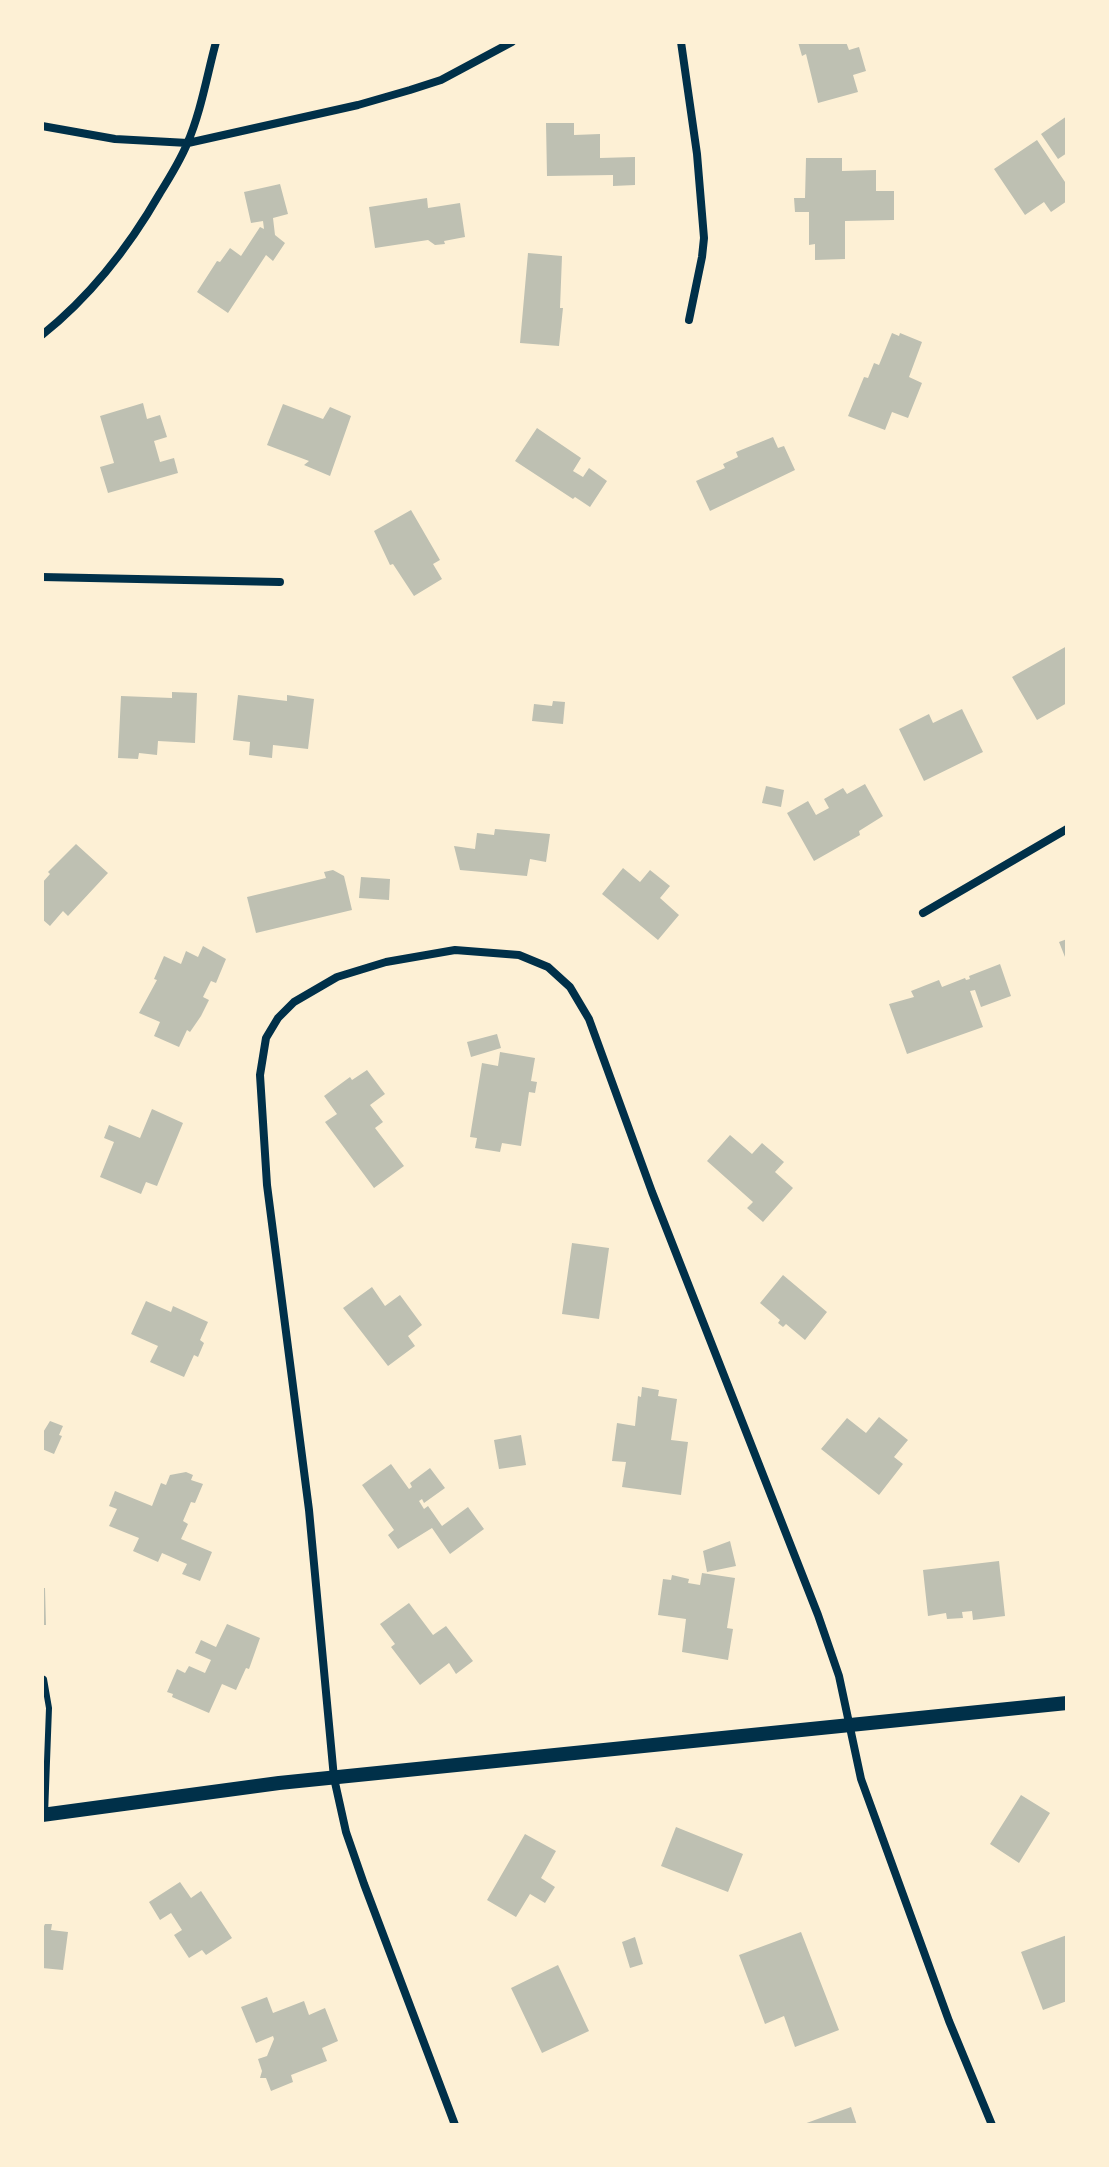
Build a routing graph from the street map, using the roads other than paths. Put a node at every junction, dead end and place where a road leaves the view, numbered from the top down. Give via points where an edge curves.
1 (216, 42) edge
2 (512, 42) edge
3 (681, 42) edge
4 (42, 126) edge
5 (188, 143) junction
6 (689, 320) dead end
7 (42, 335) edge
8 (42, 577) edge
9 (280, 582) dead end
10 (1067, 829) edge
11 (923, 913) dead end
12 (42, 1678) edge
13 (1067, 1703) edge
14 (850, 1725) junction
15 (334, 1778) junction
16 (43, 1815) edge
17 (455, 2125) edge
18 (992, 2125) edge

1 - 5 street
2 - 5 street via 452,75 410,90
3 - 6 street via 704,238
4 - 5 street via 115,139
5 - 7 street via 116,262
8 - 9 street
10 - 11 street
12 - 16 lane via 49,1708
13 - 14 street
14 - 15 street
14 - 15 street via 818,1615 589,1019 570,987 548,967 519,955 455,950 337,977 294,1002 266,1038 260,1064 267,1185 309,1510
14 - 18 street via 861,1779
15 - 16 street
15 - 17 street via 364,1884

